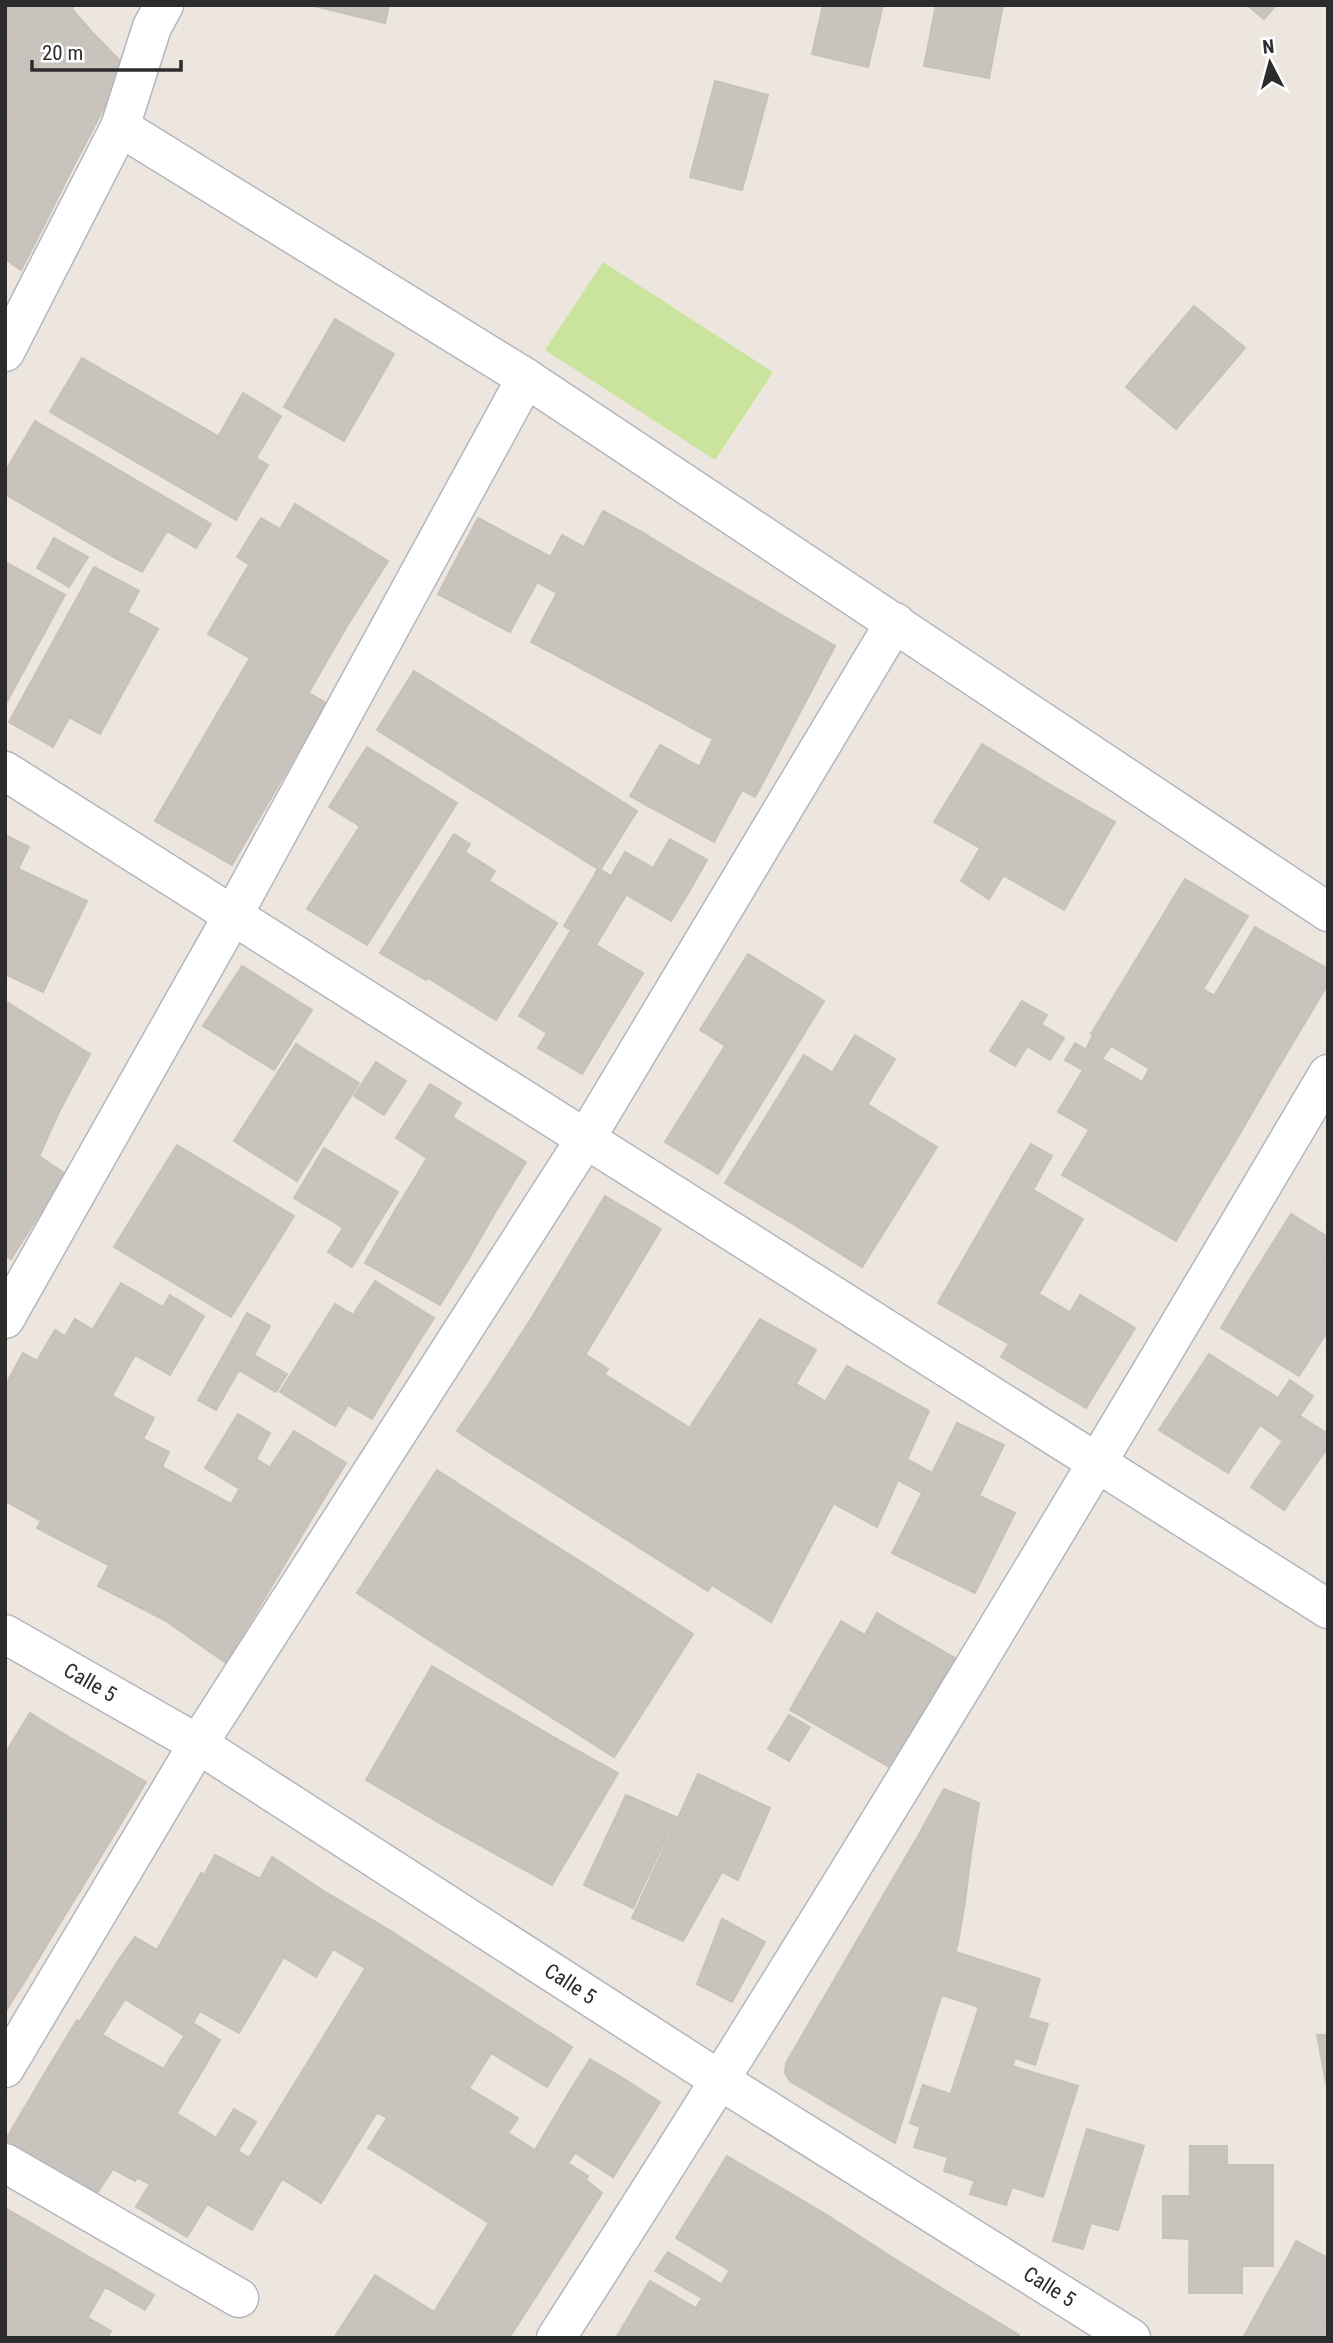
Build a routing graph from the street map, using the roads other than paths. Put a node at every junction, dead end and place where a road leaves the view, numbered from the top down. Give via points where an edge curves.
1 (164, 5) edge
2 (120, 127) junction
3 (5, 352) edge
4 (526, 378) junction
5 (895, 622) junction
6 (5, 771) edge
7 (1328, 912) edge
8 (233, 915) junction
9 (1328, 1073) edge
10 (586, 1138) junction
11 (5, 1319) edge
12 (1098, 1463) junction
13 (1328, 1609) edge
14 (5, 1634) edge
15 (198, 1744) junction
16 (5, 2068) edge
17 (721, 2081) junction
18 (5, 2163) edge
19 (239, 2298) dead end
20 (556, 2338) edge
21 (1131, 2338) edge

1 - 2 street via 152,27
2 - 3 street
2 - 4 street
4 - 5 street
4 - 8 street
5 - 7 street
5 - 10 street
6 - 8 street
8 - 10 street
8 - 11 street
9 - 12 street
10 - 12 street
10 - 15 street
12 - 13 street
12 - 17 street
14 - 15 street, Calle 5
15 - 16 street
15 - 17 street, Calle 5
17 - 20 street
17 - 21 street, Calle 5
18 - 19 street

